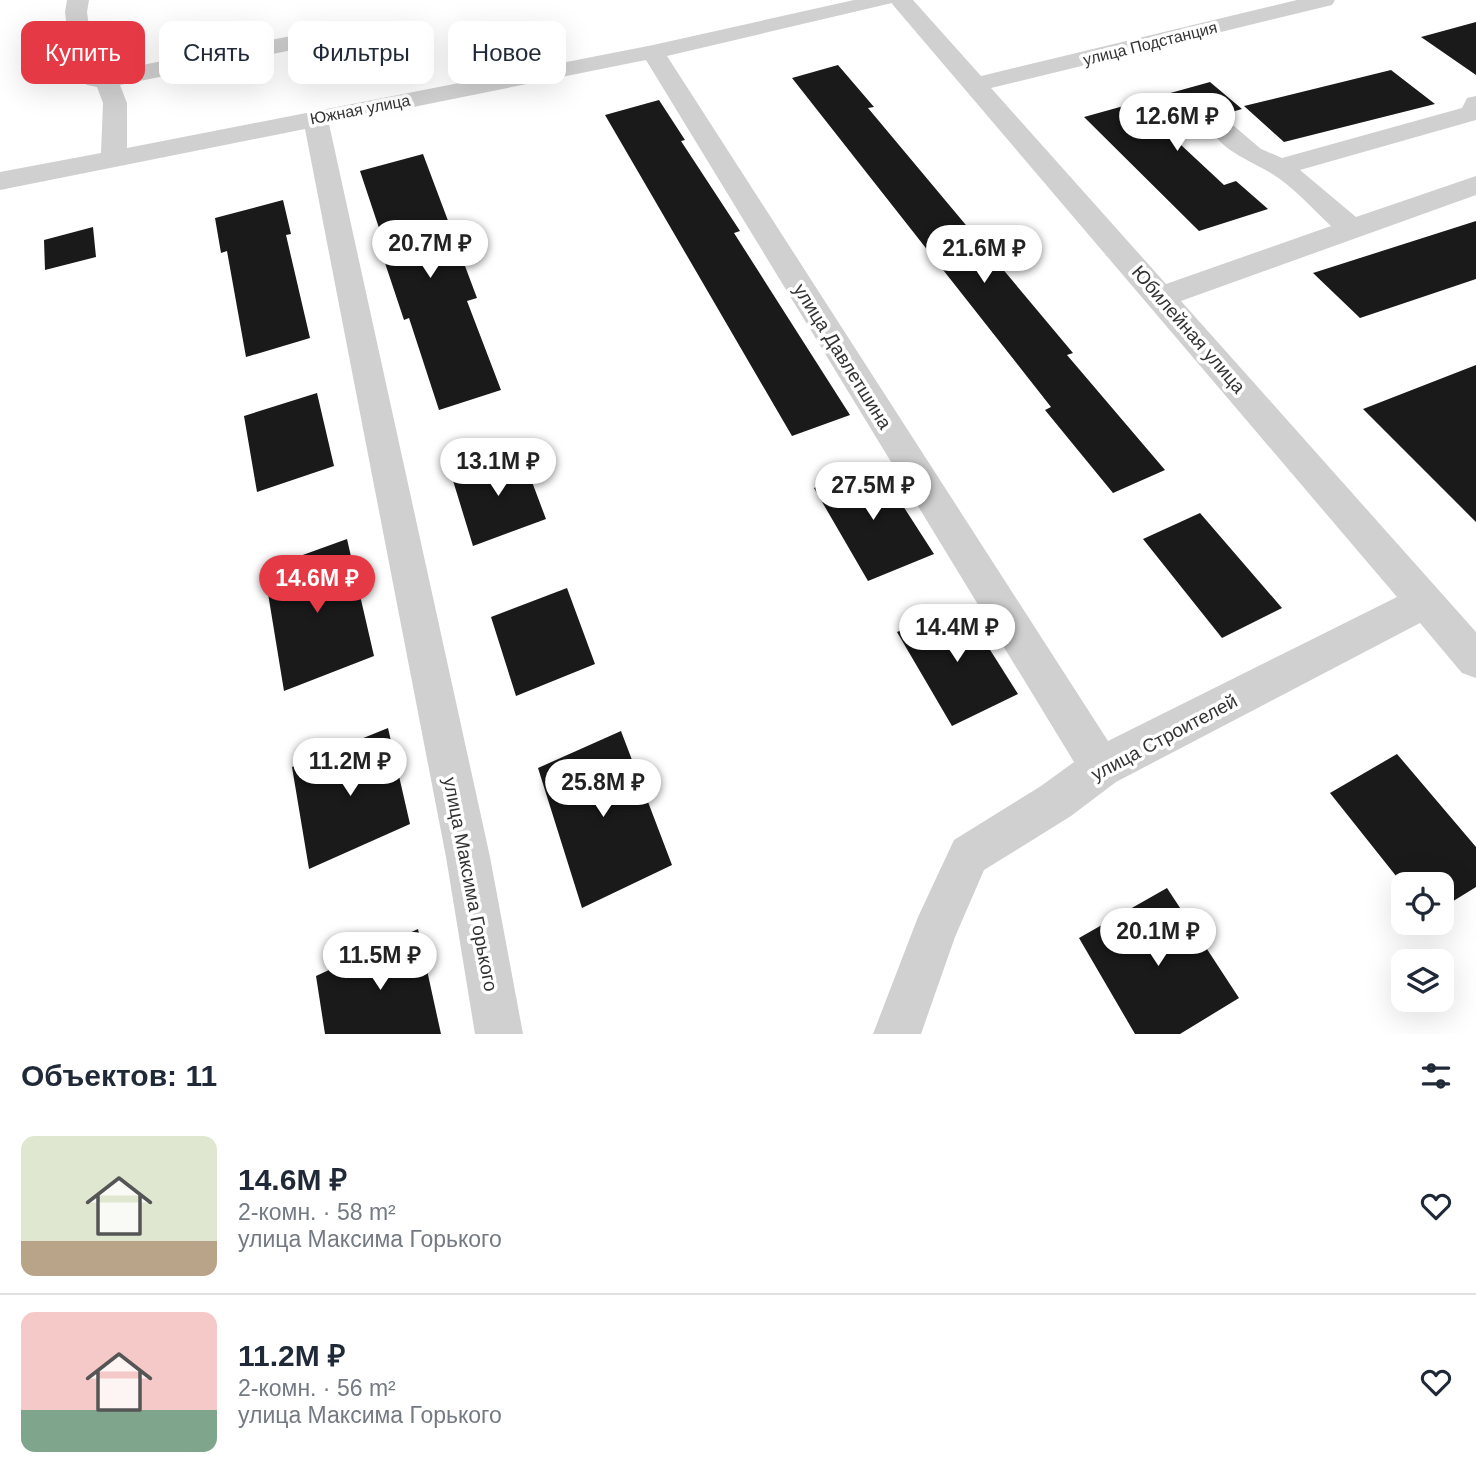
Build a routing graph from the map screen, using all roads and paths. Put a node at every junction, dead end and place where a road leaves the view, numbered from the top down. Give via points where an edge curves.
1 (78, 0) edge
2 (883, 0) edge
3 (901, 0) edge
4 (1324, 0) edge
5 (77, 21) edge
6 (288, 44) edge
7 (653, 52) junction
8 (145, 73) edge
9 (107, 84) edge
10 (975, 85) junction
11 (1476, 103) edge
12 (315, 117) junction
13 (1224, 132) dead end
14 (114, 157) junction
15 (1280, 167) junction
16 (0, 181) edge
17 (1476, 185) edge
18 (1351, 228) junction
19 (1160, 297) junction
20 (1426, 601) junction
21 (1476, 660) edge
22 (1101, 767) junction
23 (499, 1034) edge
24 (897, 1034) edge

1 - 5 street
2 - 7 street, Южная улица
3 - 10 street, Юбилейная улица
4 - 10 street, улица Подстанция
6 - 8 street
7 - 12 street, Южная улица
7 - 22 street, улица Давлетшина
9 - 14 street via 115,103
10 - 19 street, Юбилейная улица
11 - 15 street via 1472,113
12 - 14 street, Южная улица
12 - 23 street, улица Максима Горького via 468,857
13 - 15 street via 1252,155
14 - 16 street, Южная улица
15 - 18 street
17 - 18 street
18 - 19 street
19 - 20 street, Юбилейная улица
20 - 21 street, Юбилейная улица
20 - 22 street, улица Строителей
22 - 24 street, улица Строителей via 969,855

